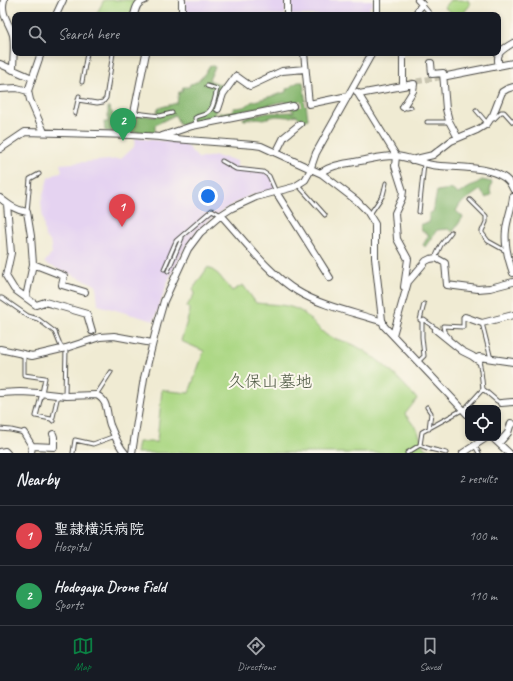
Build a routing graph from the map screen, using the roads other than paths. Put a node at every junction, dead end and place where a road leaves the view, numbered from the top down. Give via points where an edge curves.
1 (4, 0) edge
2 (63, 0) edge
3 (145, 0) edge
4 (182, 0) edge
5 (287, 0) edge
6 (377, 0) edge
7 (420, 2) edge
8 (57, 12) edge
9 (135, 12) edge
10 (182, 12) edge
11 (287, 12) edge
12 (377, 12) edge
13 (416, 12) edge
14 (428, 12) edge
15 (12, 34) edge
16 (513, 43) edge
17 (501, 51) edge
18 (12, 56) edge
19 (40, 56) edge
20 (86, 56) edge
21 (113, 56) edge
22 (145, 56) edge
23 (304, 56) edge
24 (370, 56) edge
25 (403, 56) edge
26 (498, 56) edge
27 (431, 63) dead end
28 (513, 63) edge
29 (0, 64) edge
30 (499, 66) junction
31 (305, 69) junction
32 (12, 70) junction
33 (447, 76) tunnel mouth
34 (32, 78) junction
35 (82, 82) dead end
36 (207, 86) dead end
37 (404, 86) junction
38 (513, 87) edge
39 (0, 89) edge
40 (352, 89) junction
41 (28, 91) junction
42 (359, 94) junction
43 (80, 96) dead end
44 (348, 96) junction
45 (78, 100) junction
46 (293, 106) tunnel mouth
47 (404, 107) joint
48 (411, 108) dead end
49 (218, 109) dead end
50 (476, 110) dead end
51 (135, 113) junction
52 (75, 114) dead end
53 (172, 114) dead end
54 (489, 121) junction
55 (427, 122) dead end
56 (450, 122) junction
57 (513, 122) edge
58 (132, 123) dead end
59 (300, 124) dead end
60 (196, 125) junction
61 (44, 132) junction
62 (160, 136) junction
63 (458, 138) junction
64 (0, 149) edge
65 (276, 153) junction
66 (397, 156) junction
67 (412, 160) junction
68 (222, 161) dead end
69 (424, 164) junction
70 (310, 169) junction
71 (320, 173) junction
72 (39, 174) dead end
73 (386, 183) dead end
74 (298, 185) junction
75 (513, 187) edge
76 (276, 192) junction
77 (513, 196) edge
78 (0, 198) edge
79 (470, 200) dead end
80 (7, 204) junction
81 (27, 212) junction
82 (419, 212) dead end
83 (370, 214) junction
84 (221, 215) junction
85 (325, 215) dead end
86 (451, 232) dead end
87 (513, 233) edge
88 (506, 234) junction
89 (183, 236) junction
90 (506, 251) junction
91 (435, 258) junction
92 (32, 264) junction
93 (164, 269) dead end
94 (168, 270) dead end
95 (513, 274) edge
96 (330, 278) dead end
97 (513, 282) edge
98 (85, 292) dead end
99 (405, 292) junction
100 (26, 297) junction
101 (0, 298) edge
102 (424, 304) dead end
103 (513, 314) edge
104 (465, 317) joint
105 (422, 321) junction
106 (383, 322) junction
107 (482, 323) junction
108 (435, 329) joint
109 (92, 331) dead end
110 (393, 335) junction
111 (451, 342) junction
112 (152, 343) junction
113 (0, 349) edge
114 (64, 349) junction
115 (24, 355) junction
116 (491, 359) junction
117 (477, 360) junction
118 (418, 362) junction
119 (513, 362) edge
120 (111, 372) dead end
121 (483, 389) junction
122 (0, 393) edge
123 (42, 393) junction
124 (58, 395) junction
125 (96, 395) junction
126 (65, 396) junction
127 (513, 402) edge
128 (501, 403) joint
129 (427, 407) dead end
130 (462, 410) junction
131 (465, 412) edge
132 (513, 424) edge
133 (429, 428) junction
134 (0, 430) edge
135 (24, 433) joint
136 (52, 433) dead end
137 (115, 436) junction
138 (482, 441) edge
139 (497, 441) edge
140 (499, 443) junction
141 (420, 445) junction
142 (32, 446) junction
143 (475, 446) junction
144 (0, 452) edge
145 (7, 453) edge
146 (31, 453) edge
147 (73, 453) edge
148 (125, 453) edge
149 (132, 453) edge
150 (407, 453) edge
151 (446, 453) edge
152 (464, 453) edge
153 (479, 453) edge
154 (509, 453) edge

1 - 15 street via 3,15
2 - 8 street
3 - 9 street via 136,6
4 - 10 street
5 - 11 street
6 - 12 street
7 - 13 street
7 - 14 lane
16 - 17 street
18 - 32 street
19 - 34 street
20 - 35 lane
21 - 45 lane via 106,98 103,102
22 - 51 street
23 - 31 street
24 - 40 street
25 - 37 street
26 - 30 street
27 - 56 street via 432,74 443,73 446,109
28 - 30 street
29 - 32 street
30 - 33 street
31 - 44 street via 309,104
31 - 49 street via 282,70 250,86 236,76 223,94
32 - 34 street
34 - 41 street
36 - 60 lane via 217,89 215,98 211,109 195,118
37 - 42 street
37 - 47 street via 415,86
38 - 54 street via 502,92
39 - 41 street via 17,88
40 - 42 street
40 - 44 street
41 - 61 street
42 - 66 street
43 - 45 lane
44 - 70 street via 316,153
45 - 52 lane
46 - 60 street
47 - 48 lane
50 - 54 lane
51 - 53 lane via 160,116
51 - 58 street
54 - 57 lane via 504,112
54 - 63 street via 477,130
55 - 56 lane
56 - 63 street
59 - 65 street via 284,137
60 - 62 street
61 - 62 street
61 - 64 street via 25,132
62 - 65 street via 261,146
63 - 67 street via 433,155
65 - 70 street
66 - 67 street
66 - 71 street via 339,164
66 - 99 street via 395,166 403,191 395,213 397,239 408,259
67 - 69 street
68 - 76 lane via 236,169 263,172 269,176
69 - 75 street via 486,170 504,177
69 - 82 lane
70 - 71 street
70 - 74 street via 305,180
71 - 83 street via 358,201
72 - 81 lane via 30,179
73 - 83 lane via 384,195
74 - 76 street
74 - 85 lane
76 - 84 street via 250,199
76 - 96 street
77 - 88 street
78 - 80 street
79 - 90 lane via 487,218 482,233 488,241
80 - 81 street via 18,211
80 - 100 street via 11,253 6,276 14,289
81 - 92 street via 32,236
83 - 106 street via 376,230 375,258
84 - 89 lane via 212,210
84 - 106 street via 278,276 298,292
84 - 112 street via 196,238 182,261 164,301
86 - 91 lane
87 - 88 street
88 - 90 street
89 - 93 lane via 176,241
89 - 94 lane
90 - 95 street
91 - 97 street via 445,263 447,286 478,289
91 - 99 street via 426,261 408,282
92 - 98 street via 64,276 62,285
92 - 100 street
99 - 110 street
100 - 109 street via 36,305 45,302 87,314
101 - 114 lane via 28,316 38,319 55,332
102 - 105 lane via 420,320
103 - 107 street
104 - 107 street
104 - 111 lane via 463,327 443,326
105 - 108 lane
105 - 118 lane via 424,356
106 - 110 street
107 - 116 lane
108 - 111 street
110 - 118 street
111 - 117 street
112 - 114 street via 114,336 100,337
112 - 149 street
113 - 115 street
114 - 115 street via 40,355
114 - 126 lane
115 - 123 lane via 24,375 45,378
116 - 117 street via 479,357
116 - 119 street
117 - 121 lane
118 - 130 street
120 - 125 lane
121 - 128 lane
121 - 130 lane
122 - 123 street
123 - 124 street
123 - 124 lane via 36,416 51,419
124 - 126 street
125 - 126 street
125 - 137 street via 104,400
127 - 128 street
129 - 133 lane via 430,413
130 - 131 street
130 - 133 lane
132 - 140 street via 511,423 508,433
133 - 141 lane via 422,432
134 - 135 lane
135 - 142 street
136 - 142 street via 54,447
137 - 147 lane via 92,444 75,440
137 - 148 street
138 - 143 street
139 - 140 street
140 - 154 street
141 - 150 lane
141 - 151 lane via 429,450
142 - 146 street
143 - 152 street
143 - 153 lane
144 - 145 street

